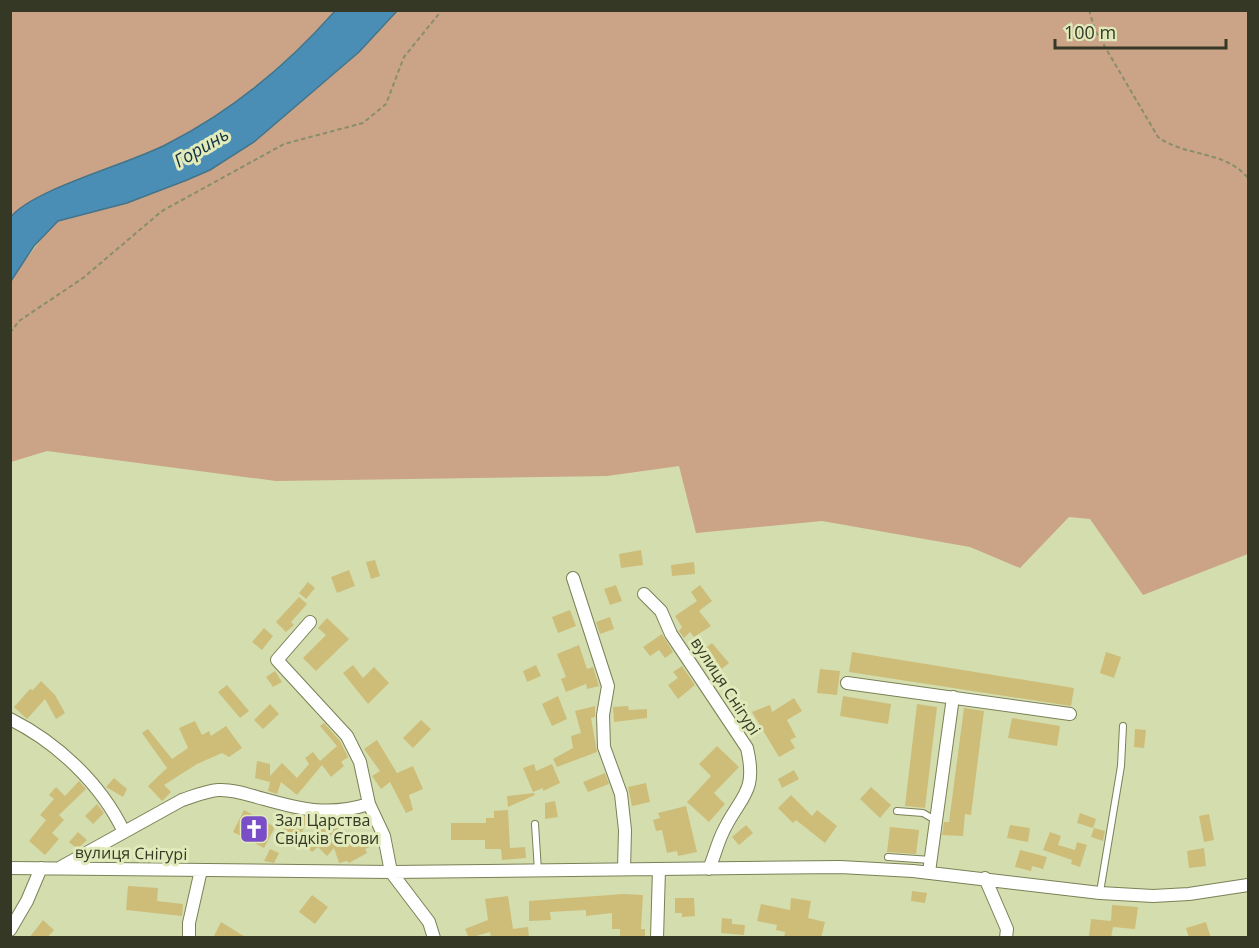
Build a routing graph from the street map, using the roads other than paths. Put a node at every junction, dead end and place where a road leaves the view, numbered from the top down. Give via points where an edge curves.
1 (573, 578) dead end
2 (644, 594) dead end
3 (310, 622) dead end
4 (847, 682) dead end
5 (953, 697) junction
6 (1070, 714) dead end
7 (10, 719) edge
8 (1123, 726) dead end
9 (369, 804) junction
10 (897, 811) dead end
11 (936, 820) junction
12 (535, 825) dead end
13 (124, 832) junction
14 (888, 857) dead end
15 (930, 866) junction
16 (10, 868) edge
17 (41, 868) junction
18 (60, 868) junction
19 (624, 869) junction
20 (658, 869) junction
21 (709, 869) junction
22 (201, 870) junction
23 (538, 871) junction
24 (391, 872) junction
25 (986, 878) junction
26 (1248, 885) edge
27 (1100, 893) junction
28 (10, 930) edge
29 (189, 938) edge
30 (434, 938) edge
31 (657, 938) edge
32 (1006, 938) edge

1 - 19 street via 608,686 603,715 604,747 621,794
2 - 21 street, вулиця Снігурі via 661,611 671,634 747,748 751,764 750,785 723,832
3 - 9 street via 277,660 347,736 360,762
4 - 5 street
5 - 6 street
5 - 11 street
7 - 13 street, вулиця Снігурі via 78,769 111,804
8 - 27 lane via 1121,766
9 - 13 street, вулиця Снігурі via 324,813 219,790 182,800
9 - 24 street via 384,836
10 - 11 lane via 923,813
11 - 15 street
12 - 23 lane
13 - 18 street, вулиця Снігурі
14 - 15 lane
15 - 21 street, вулиця Снігурі
15 - 25 street, вулиця Снігурі
16 - 17 street, вулиця Снігурі
17 - 18 street, вулиця Снігурі
17 - 28 street
18 - 22 street, вулиця Снігурі
19 - 20 street, вулиця Снігурі
19 - 23 street, вулиця Снігурі
20 - 21 street, вулиця Снігурі
20 - 31 street
22 - 24 street, вулиця Снігурі
22 - 29 street, вулиця Снігурі
23 - 24 street, вулиця Снігурі
24 - 30 street via 429,922
25 - 27 street, вулиця Снігурі
25 - 32 street via 1007,929
26 - 27 street, вулиця Снігурі via 1153,896

